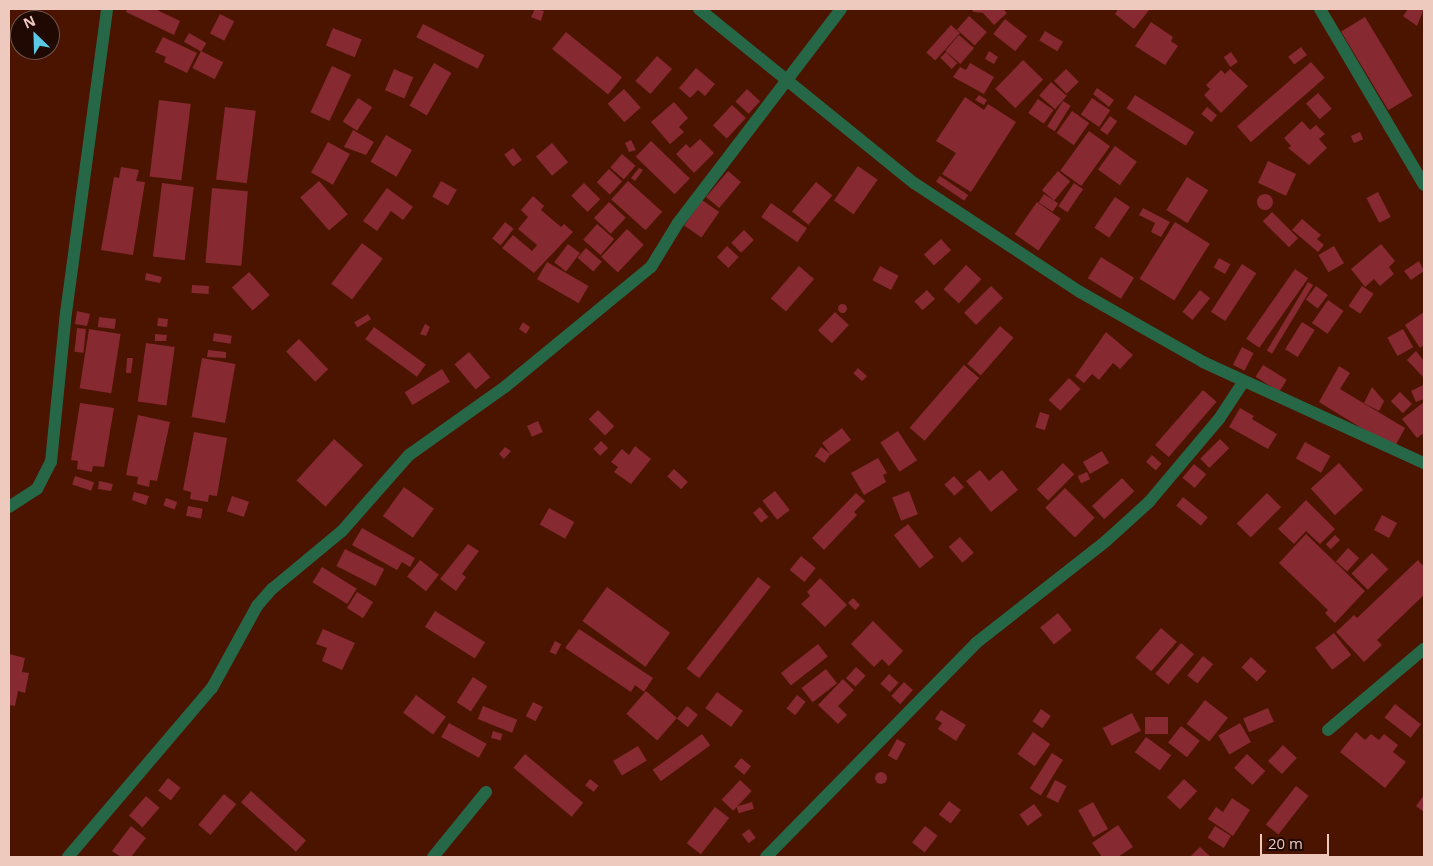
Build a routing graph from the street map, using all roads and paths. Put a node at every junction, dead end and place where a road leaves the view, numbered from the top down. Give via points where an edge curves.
1 (107, 9) edge
2 (699, 9) edge
3 (841, 9) edge
4 (1321, 9) edge
5 (789, 81) junction
6 (1424, 185) edge
7 (1244, 381) junction
8 (1424, 463) edge
9 (9, 507) edge
10 (1424, 649) edge
11 (1328, 730) dead end
12 (486, 792) dead end
13 (68, 857) edge
14 (433, 857) edge
15 (766, 857) edge

1 - 9 street via 67,304 50,462 37,488
2 - 5 street
3 - 5 street
4 - 6 street
5 - 7 street via 879,157 984,231 1137,325
5 - 13 street via 639,278 560,338 506,386 409,456 342,530 272,589 258,606 212,688
7 - 8 street
7 - 15 street via 1220,419 1149,502 1106,541 976,643
10 - 11 street
12 - 14 street

